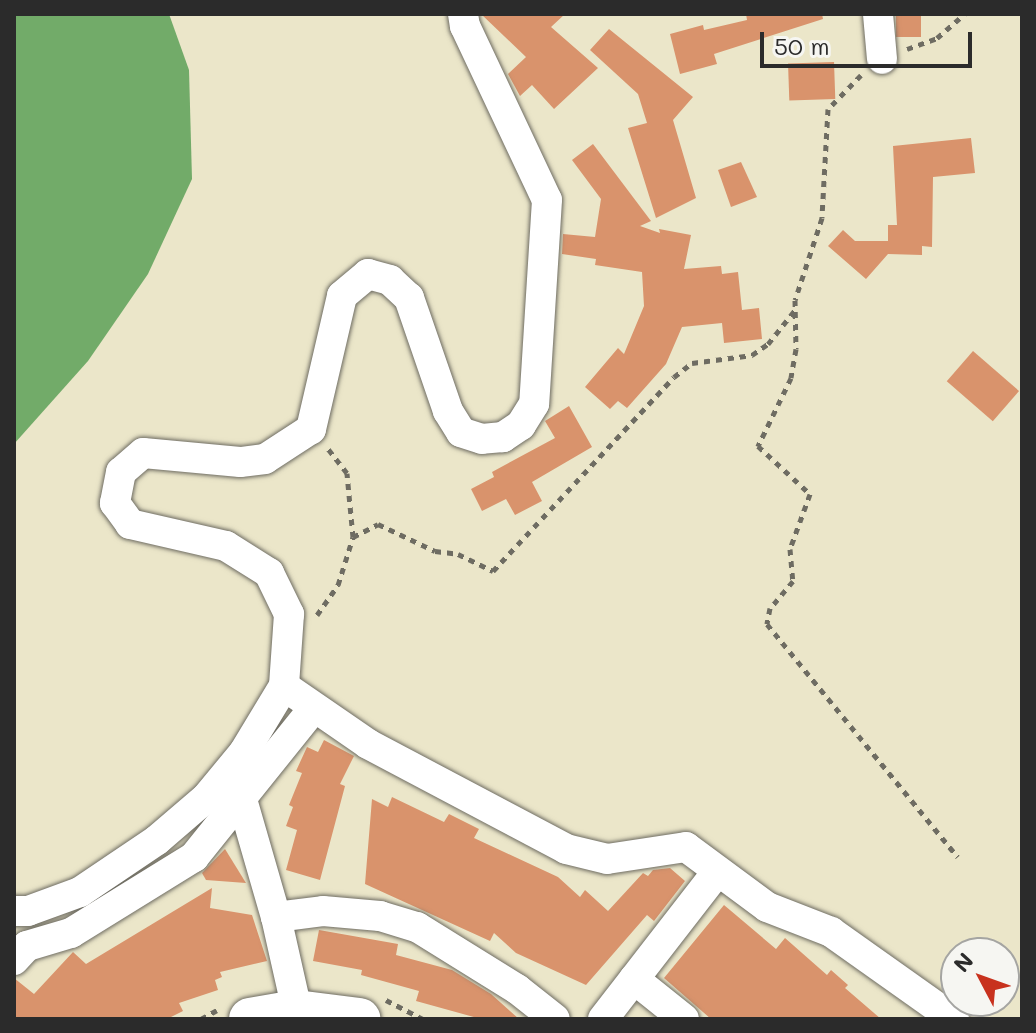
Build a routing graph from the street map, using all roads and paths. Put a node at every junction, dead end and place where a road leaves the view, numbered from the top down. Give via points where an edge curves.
1 (463, 14) edge
2 (878, 14) edge
3 (965, 14) edge
4 (882, 59) junction
5 (795, 310) junction
6 (311, 429) junction
7 (353, 537) junction
8 (287, 637) junction
9 (284, 686) junction
10 (314, 708) junction
11 (241, 796) junction
12 (958, 857) dead end
13 (717, 872) junction
14 (14, 911) edge
15 (276, 917) junction
16 (14, 960) edge
17 (634, 979) junction
18 (297, 1015) edge
19 (250, 1019) edge
20 (359, 1019) edge
21 (555, 1019) edge
22 (603, 1019) edge
23 (684, 1019) edge
24 (954, 1019) edge

1 - 6 street via 547,200 534,404 521,425 503,437 482,439 461,432 448,411 409,298 390,280 368,274 342,296
2 - 4 street
3 - 4 path via 937,38
4 - 5 path via 828,109 822,218
5 - 7 path via 752,355 692,363 674,377 493,571 378,524
5 - 12 path via 791,378 758,446 810,494 790,549 793,581 770,608 767,624
6 - 7 path via 347,473
6 - 8 street via 265,459 240,462 143,453 121,472 115,503 130,524 226,546 269,573 289,614
7 - 8 path via 338,585 316,618
8 - 9 street
9 - 10 street
9 - 14 street via 244,752 206,798 157,840 80,892
10 - 11 street
10 - 13 street via 368,744 566,849 607,859 686,847
11 - 15 street
11 - 16 street via 194,857 71,933 27,946
13 - 17 street
13 - 24 street via 767,907 831,932
15 - 18 street
15 - 21 street via 323,911 380,916 417,927 504,980
17 - 22 street
17 - 23 street
18 - 19 street
18 - 20 street

